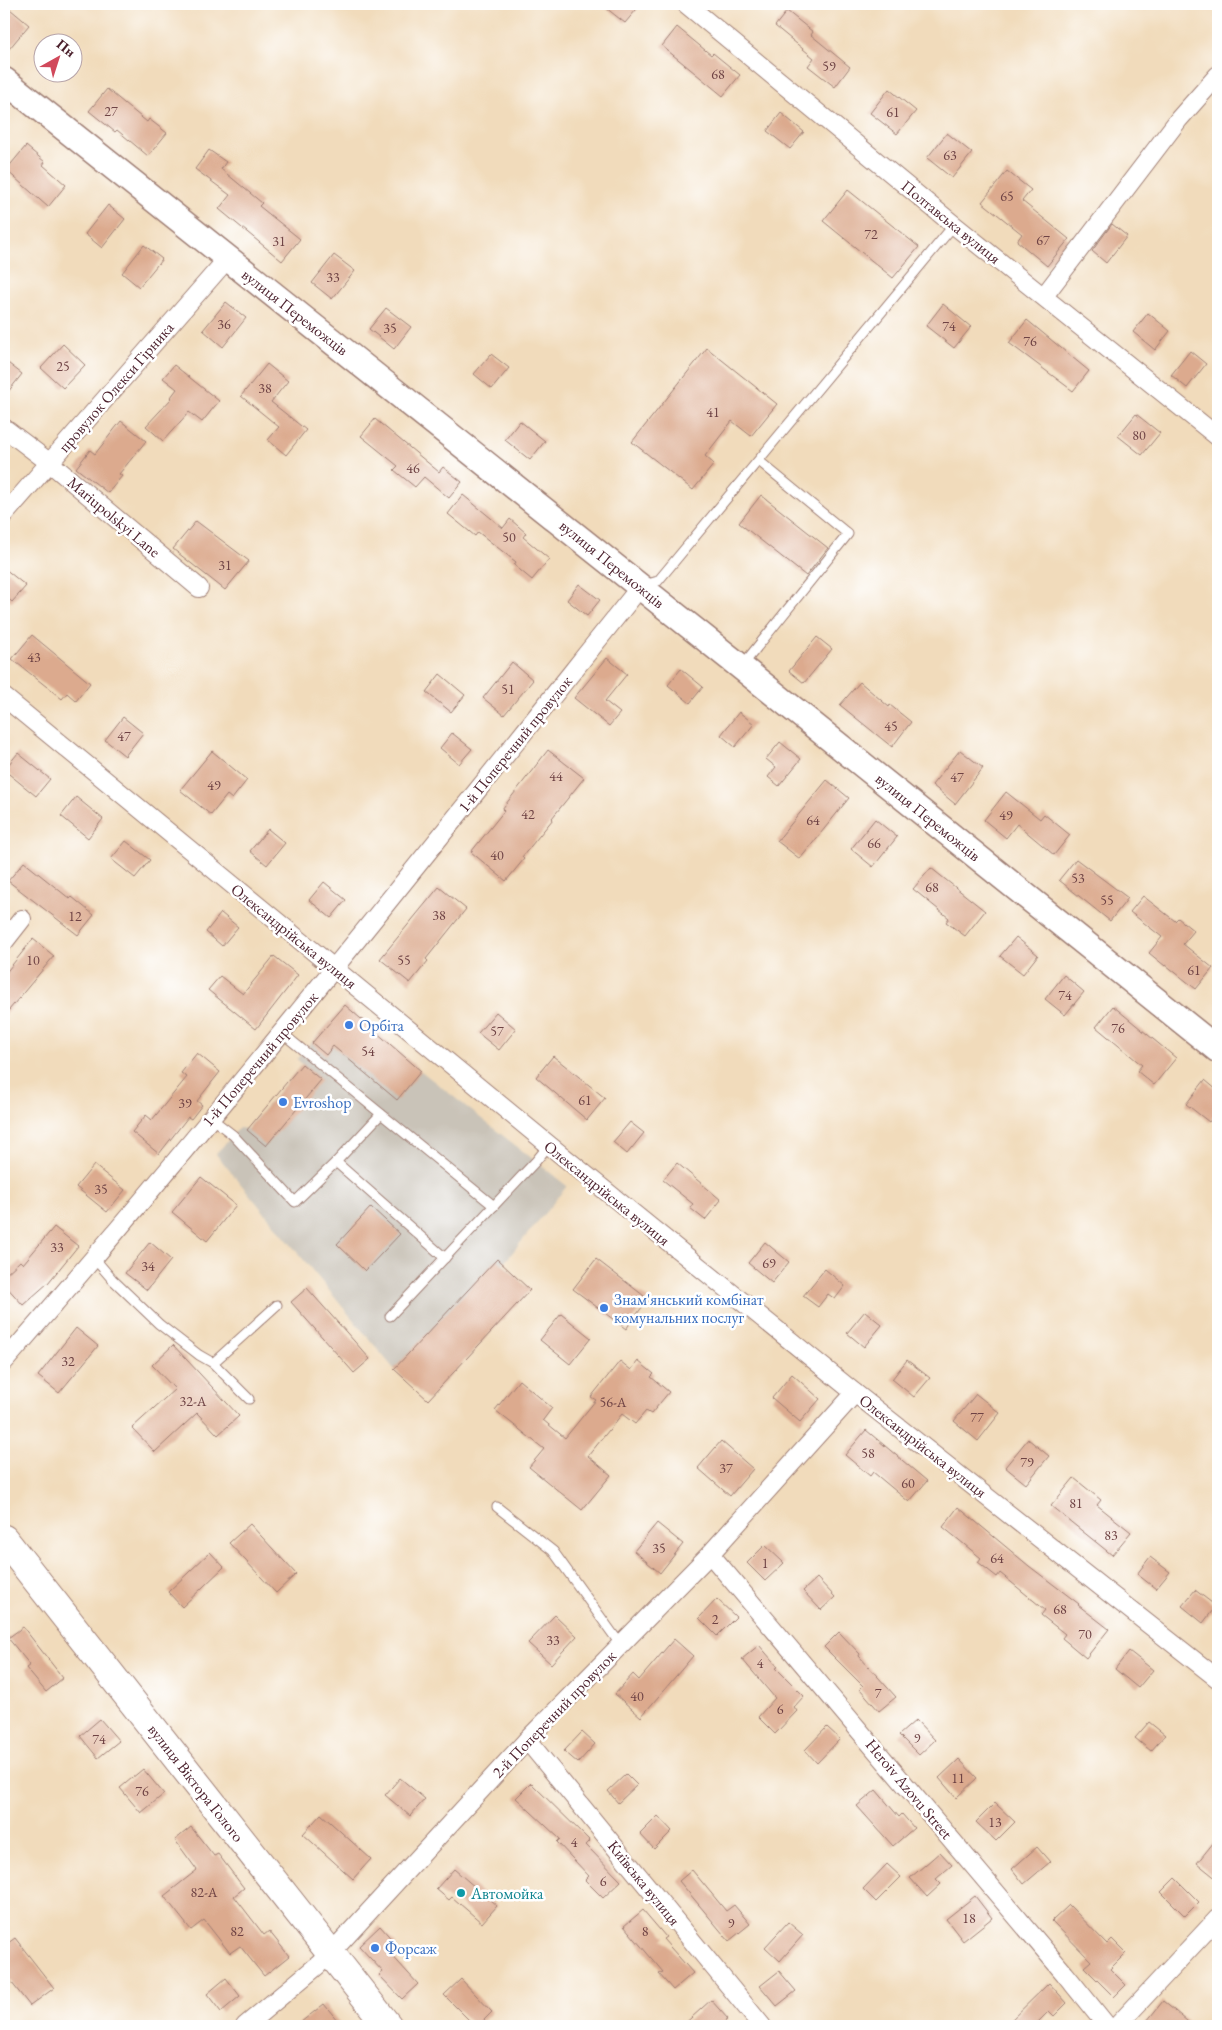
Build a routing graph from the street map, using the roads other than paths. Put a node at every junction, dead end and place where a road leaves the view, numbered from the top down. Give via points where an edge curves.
1 (686, 4) edge
2 (1218, 75) edge
3 (4, 80) edge
4 (954, 225) junction
5 (228, 258) junction
6 (1044, 296) junction
7 (4, 428) edge
8 (1218, 437) edge
9 (759, 461) junction
10 (50, 463) junction
11 (4, 515) edge
12 (641, 586) junction
13 (199, 588) dead end
14 (741, 667) junction
15 (4, 697) edge
16 (22, 919) dead end
17 (4, 942) edge
18 (335, 969) junction
19 (282, 1033) junction
20 (1218, 1050) edge
21 (381, 1114) junction
22 (211, 1118) junction
23 (549, 1146) junction
24 (336, 1162) junction
25 (494, 1206) junction
26 (94, 1258) junction
27 (445, 1258) junction
28 (277, 1305) dead end
29 (390, 1316) dead end
30 (4, 1362) edge
31 (213, 1363) junction
32 (855, 1393) junction
33 (249, 1399) dead end
34 (497, 1507) dead end
35 (4, 1539) edge
36 (710, 1554) junction
37 (620, 1644) junction
38 (1218, 1679) edge
39 (527, 1740) junction
40 (1218, 1918) edge
41 (330, 1954) junction
42 (245, 2026) edge
43 (388, 2026) edge
44 (762, 2026) edge
45 (1107, 2026) edge
46 (1117, 2026) edge

1 - 4 street, Полтавська вулиця
2 - 6 street via 1179,120
3 - 5 street, вулиця Переможців
4 - 6 street, Полтавська вулиця
4 - 9 lane
5 - 10 street, провулок Олекси Гірника
5 - 12 street, вулиця Переможців
6 - 8 street, Полтавська вулиця
7 - 10 street, Mariupolskyi Lane
9 - 12 lane via 658,581
9 - 14 lane via 848,534
10 - 11 street, провулок Олекси Гірника
10 - 13 street, Mariupolskyi Lane
12 - 14 street, вулиця Переможців
12 - 18 street, 1-й Поперечний провулок
14 - 20 street, вулиця Переможців
15 - 18 street, Олександрійська вулиця
16 - 17 street
18 - 19 street, 1-й Поперечний провулок
18 - 23 street, Олександрійська вулиця
19 - 21 lane
19 - 22 street, 1-й Поперечний провулок
21 - 24 lane
21 - 25 lane
22 - 24 lane via 233,1135 295,1202
22 - 26 street, 1-й Поперечний провулок
23 - 25 lane
23 - 32 street, Олександрійська вулиця
24 - 27 lane
25 - 27 lane
26 - 30 street, 1-й Поперечний провулок
26 - 31 lane via 159,1324
27 - 29 lane
28 - 31 lane
31 - 33 lane
32 - 36 street, 2-й Поперечний провулок
32 - 38 street, Олександрійська вулиця
34 - 37 lane via 553,1551
35 - 41 main road, вулиця Віктора Голого
36 - 37 street, 2-й Поперечний провулок
36 - 45 street, Heroiv Azovu Street
37 - 39 street, 2-й Поперечний провулок
39 - 41 street, 2-й Поперечний провулок
39 - 44 street, Київська вулиця
40 - 46 street
41 - 42 street, 2-й Поперечний провулок
41 - 43 main road, вулиця Віктора Голого

